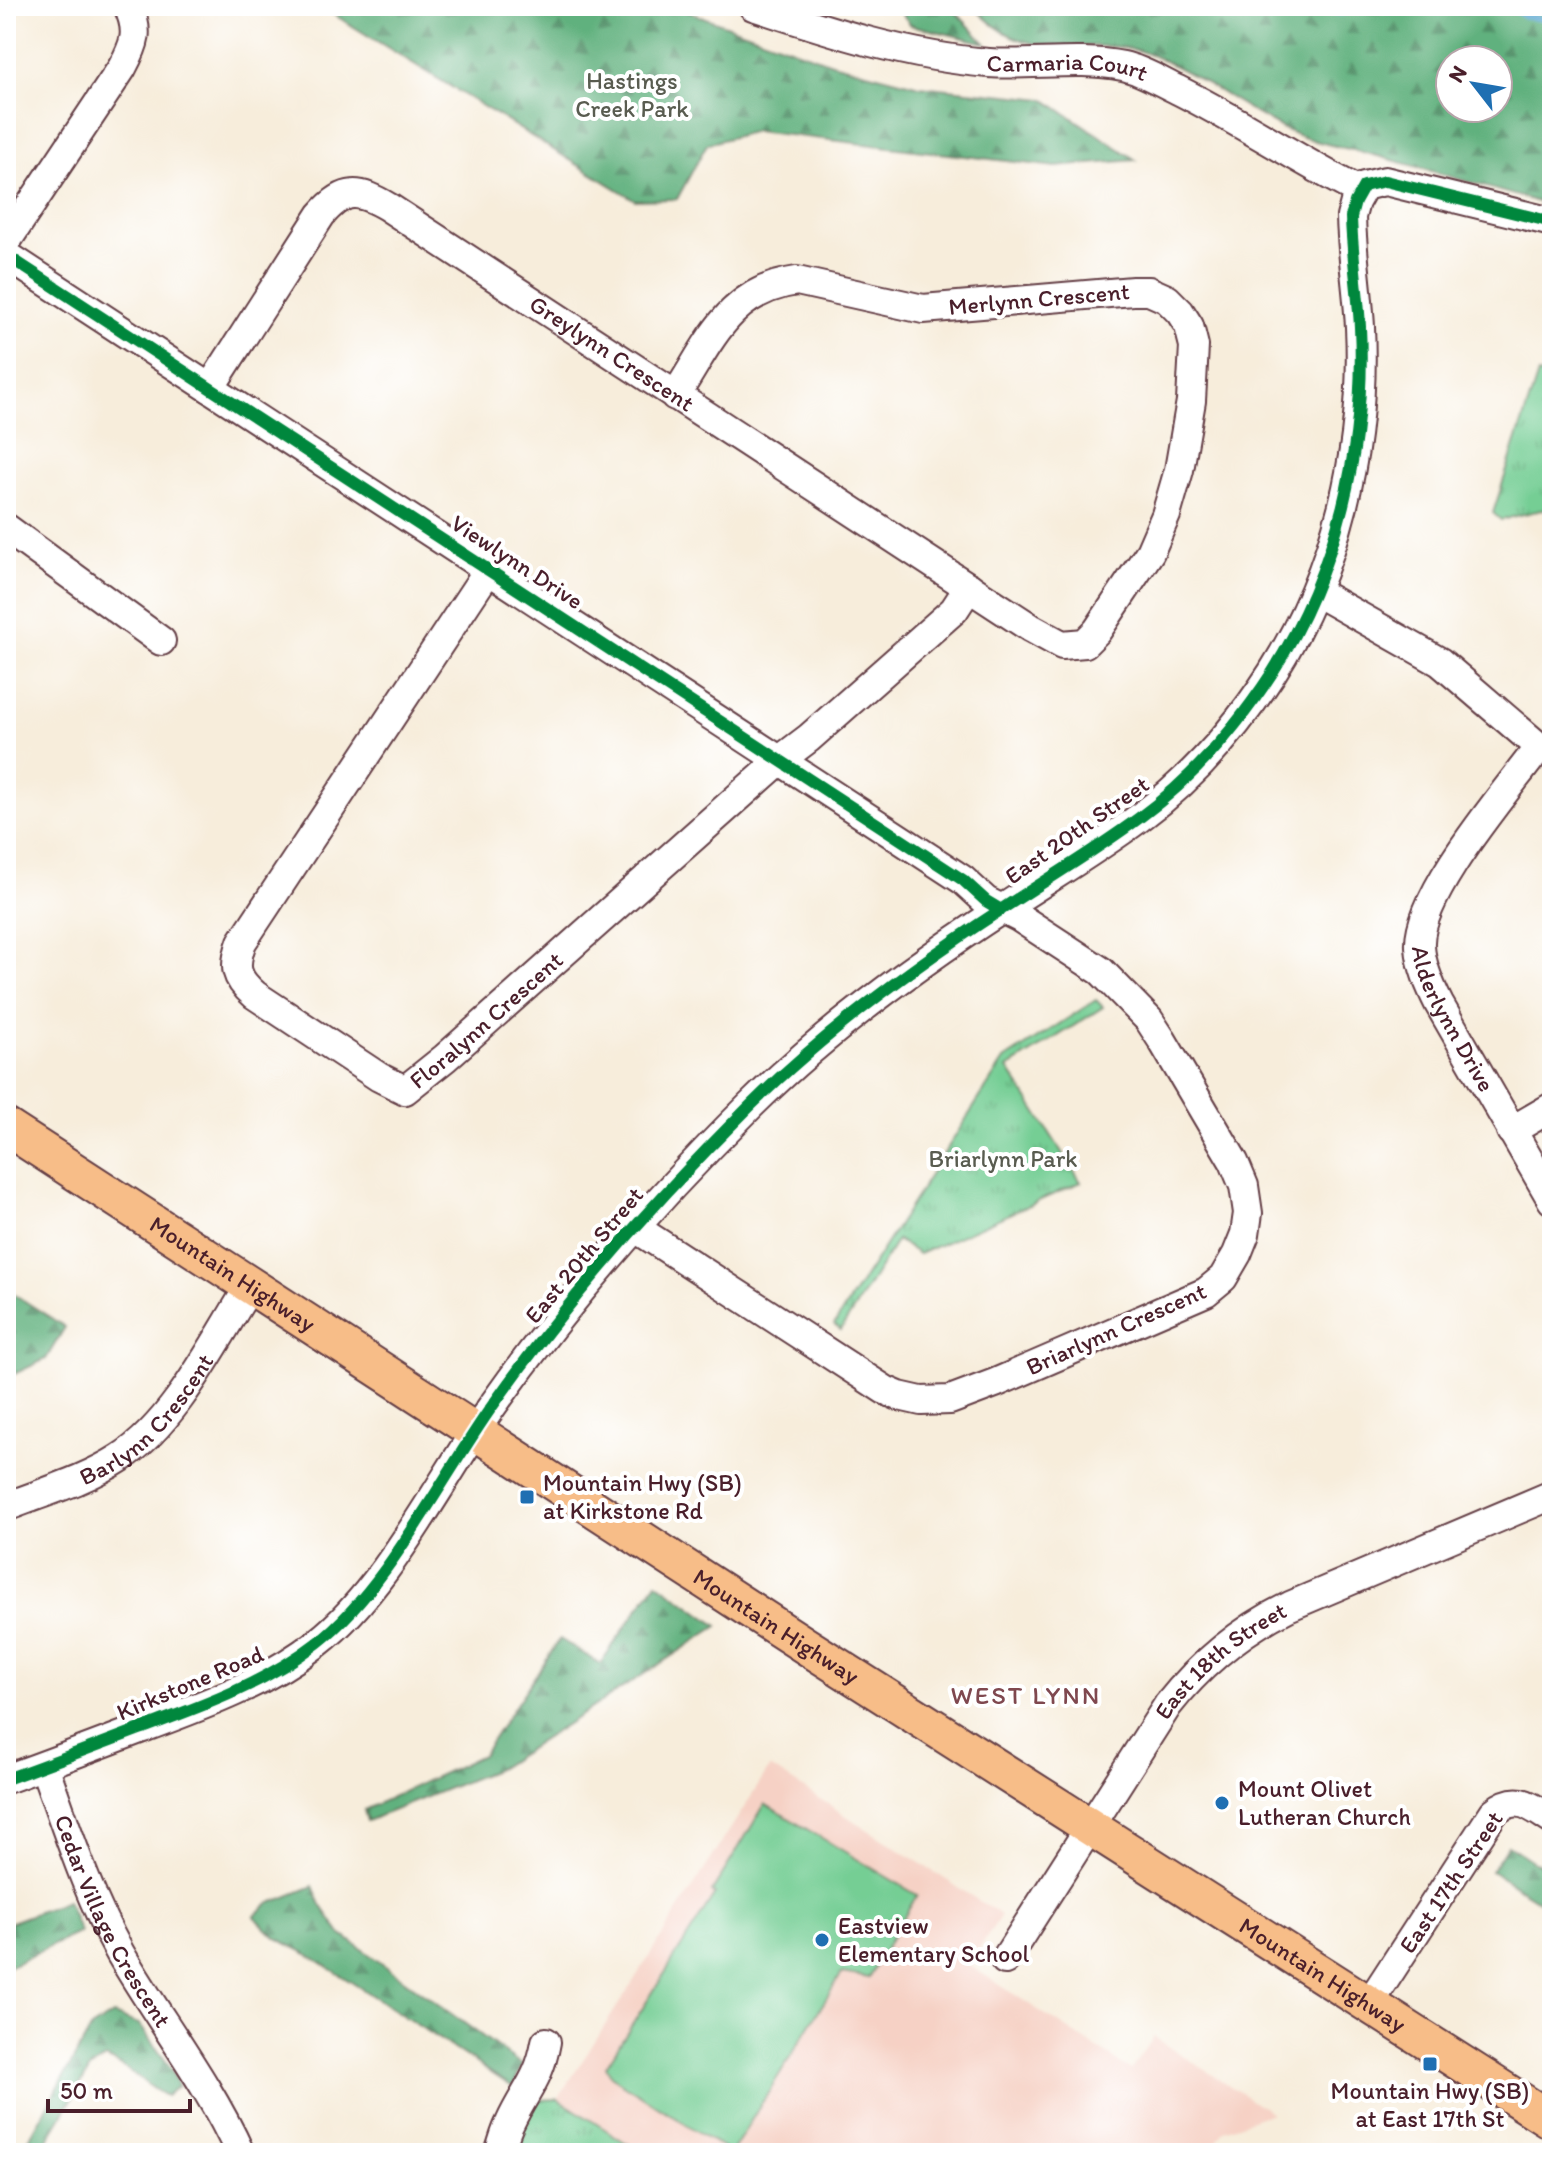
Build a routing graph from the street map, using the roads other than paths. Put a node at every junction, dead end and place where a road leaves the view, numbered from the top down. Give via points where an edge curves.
1 (128, 6) edge
2 (753, 6) edge
3 (1359, 191) junction
4 (1552, 222) edge
5 (6, 242) edge
6 (6, 255) edge
7 (210, 388) junction
8 (675, 396) junction
9 (6, 528) edge
10 (489, 569) junction
11 (969, 587) junction
12 (1316, 592) junction
13 (161, 641) dead end
14 (1077, 645) joint
15 (1546, 738) edge
16 (780, 760) junction
17 (1001, 910) junction
18 (1552, 1107) edge
19 (6, 1127) edge
20 (1511, 1131) junction
21 (1552, 1200) edge
22 (634, 1227) junction
23 (250, 1286) junction
24 (476, 1430) junction
25 (1552, 1495) edge
26 (6, 1507) edge
27 (44, 1766) junction
28 (6, 1779) edge
29 (1552, 1820) edge
30 (1092, 1826) junction
31 (1005, 1960) dead end
32 (1369, 2004) junction
33 (546, 2042) dead end
34 (1552, 2121) edge
35 (240, 2153) edge
36 (499, 2153) edge

1 - 5 street via 135,21 134,45
2 - 3 street, Carmaria Court via 934,56 989,63 1123,66 1200,101
3 - 4 street via 1385,181
3 - 12 street, East 20th Street via 1351,217 1360,329 1359,416 1344,500
6 - 7 street, Viewlynn Drive
7 - 8 street, Greylynn Crescent via 321,215 333,201 361,192
7 - 10 street, Viewlynn Drive
8 - 11 street, Greylynn Crescent
8 - 14 street, Merlynn Crescent via 738,304 776,283 807,282 923,309 1133,291 1167,299 1189,326 1194,346 1179,470 1150,552 1097,631
9 - 13 street
10 - 16 street, Viewlynn Drive
10 - 16 street, Floralynn Crescent via 242,942 236,959 235,972 255,995 361,1065 405,1090 416,1082
11 - 14 street, Greylynn Crescent via 1048,639
11 - 16 street, Floralynn Crescent via 954,610
12 - 15 street, Alderlynn Drive via 1440,662
12 - 17 street, East 20th Street via 1271,675 1188,776 1143,816
15 - 20 street, Alderlynn Drive via 1446,874 1422,922 1426,978
16 - 17 street, Viewlynn Drive
17 - 22 street, East 20th Street via 831,1033 746,1110
17 - 22 street, Briarlynn Crescent via 1101,971 1162,1040 1244,1186 1245,1234 1223,1278 1187,1301 995,1383 950,1400 921,1401 885,1390
18 - 20 street
19 - 23 main road, Mountain Highway
20 - 21 street, Alderlynn Drive
22 - 24 street, East 20th Street
23 - 24 main road, Mountain Highway
23 - 26 street, Barlynn Crescent via 173,1406 138,1445 98,1470
24 - 27 street, Kirkstone Road via 392,1559 321,1640 234,1693
24 - 30 main road, Mountain Highway
25 - 30 street, East 18th Street via 1290,1606 1238,1636 1189,1678 1168,1705
27 - 28 street, Kirkstone Road
27 - 35 street, Cedar Village Crescent via 105,1924
29 - 32 street, East 17th Street via 1513,1801 1494,1812
30 - 31 street, East 18th Street
30 - 32 main road, Mountain Highway
32 - 34 main road, Mountain Highway
33 - 36 street via 542,2063

